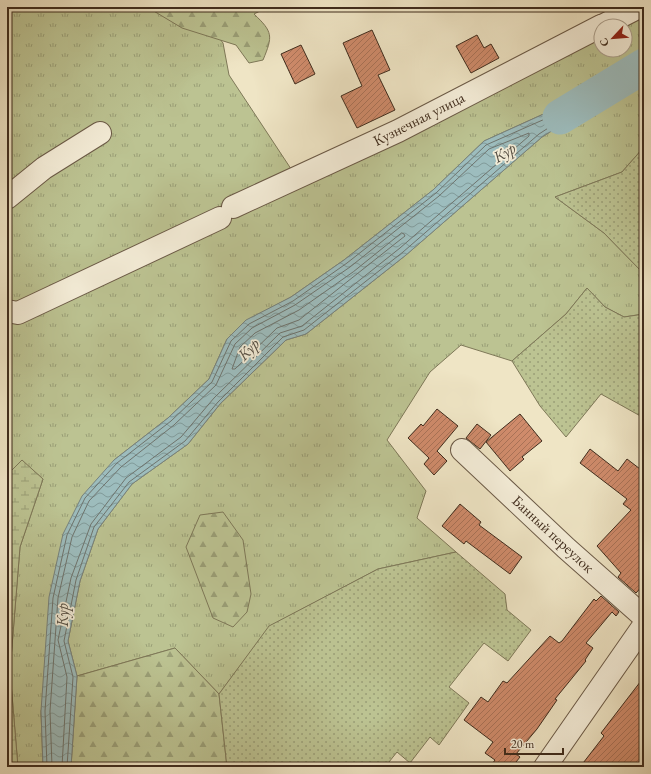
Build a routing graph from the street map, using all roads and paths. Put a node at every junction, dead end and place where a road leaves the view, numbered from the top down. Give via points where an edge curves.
1 (639, 7) edge
2 (618, 18) edge
3 (593, 31) edge
4 (100, 133) dead end
5 (7, 198) edge
6 (7, 312) edge
7 (462, 450) dead end
8 (644, 617) edge
9 (644, 625) edge
10 (545, 767) edge

1 - 2 street, Кузнечная улица
3 - 6 street, Кузнечная улица via 398,131 18,313
4 - 5 street via 44,168
7 - 8 street, Банный переулок
9 - 10 street

